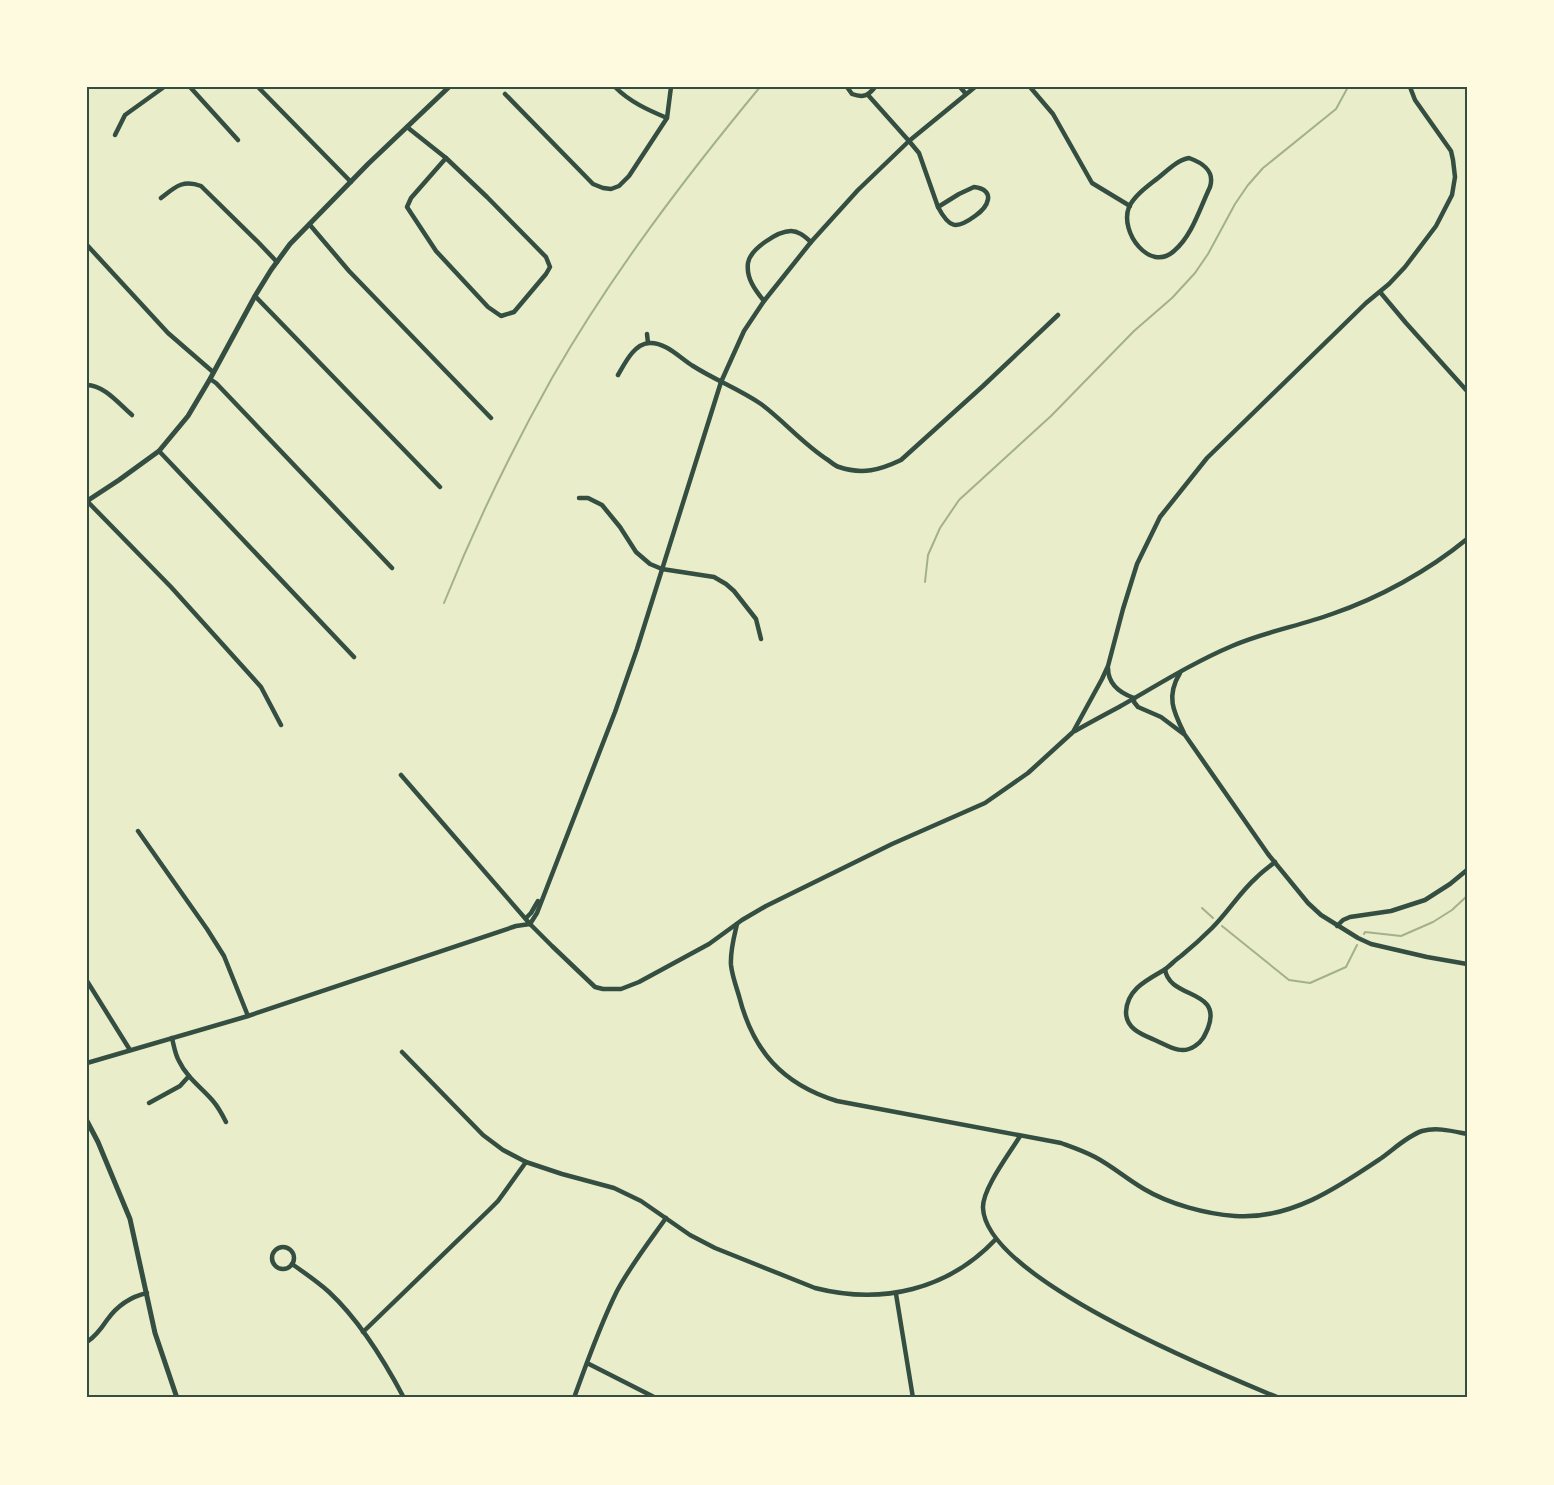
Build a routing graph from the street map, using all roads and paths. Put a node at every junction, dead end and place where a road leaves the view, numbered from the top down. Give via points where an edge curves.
1 (164, 87) edge
2 (190, 87) edge
3 (258, 87) edge
4 (448, 87) edge
5 (615, 87) edge
6 (671, 87) edge
7 (847, 87) edge
8 (875, 87) edge
9 (960, 87) edge
10 (975, 87) edge
11 (1030, 87) edge
12 (1410, 87) edge
13 (505, 94) dead end
14 (966, 94) junction
15 (868, 95) junction
16 (667, 118) junction
17 (408, 127) junction
18 (115, 135) dead end
19 (238, 140) dead end
20 (909, 141) junction
21 (446, 158) junction
22 (351, 182) junction
23 (161, 198) dead end
24 (1130, 206) junction
25 (938, 207) junction
26 (310, 225) junction
27 (811, 242) junction
28 (87, 245) edge
29 (277, 262) junction
30 (1380, 292) junction
31 (255, 296) junction
32 (764, 301) junction
33 (1058, 315) dead end
34 (647, 334) dead end
35 (648, 343) junction
36 (213, 372) junction
37 (618, 375) dead end
38 (210, 379) junction
39 (722, 382) junction
40 (87, 385) edge
41 (1467, 391) edge
42 (132, 416) dead end
43 (491, 418) dead end
44 (159, 451) junction
45 (440, 487) dead end
46 (579, 498) dead end
47 (87, 501) edge
48 (1467, 539) edge
49 (392, 568) dead end
50 (662, 569) junction
51 (761, 639) dead end
52 (354, 657) dead end
53 (1108, 666) junction
54 (1181, 671) junction
55 (1134, 698) junction
56 (1120, 706) junction
57 (1138, 707) junction
58 (281, 725) dead end
59 (1072, 732) junction
60 (1185, 735) junction
61 (401, 775) dead end
62 (138, 831) dead end
63 (1275, 862) junction
64 (1467, 870) edge
65 (545, 891) junction
66 (526, 918) junction
67 (530, 924) junction
68 (737, 924) junction
69 (1337, 926) junction
70 (1467, 964) edge
71 (1165, 969) junction
72 (87, 981) edge
73 (248, 1016) junction
74 (172, 1038) junction
75 (130, 1050) junction
76 (402, 1052) dead end
77 (87, 1063) edge
78 (189, 1076) junction
79 (149, 1103) dead end
80 (87, 1121) edge
81 (226, 1122) dead end
82 (1467, 1134) edge
83 (1020, 1136) junction
84 (526, 1162) junction
85 (666, 1218) junction
86 (996, 1239) junction
87 (292, 1264) junction
88 (147, 1293) junction
89 (896, 1294) junction
90 (363, 1332) junction
91 (87, 1342) edge
92 (587, 1363) junction
93 (177, 1398) edge
94 (404, 1398) edge
95 (573, 1398) edge
96 (656, 1398) edge
97 (914, 1398) edge
98 (1279, 1398) edge

1 - 18 street via 124,115
2 - 19 street
3 - 22 street
4 - 17 street
5 - 16 street
6 - 16 street
7 - 15 street via 852,94
8 - 15 street
9 - 14 street
10 - 14 street
11 - 24 street via 1053,114 1092,183
12 - 30 street via 1450,151 1454,186 1436,226
13 - 16 street via 593,184 603,188 619,186 629,176
14 - 20 street
15 - 20 street
17 - 21 street
17 - 22 street
20 - 25 street via 919,153
20 - 27 street
21 - 21 street via 546,257 550,267 546,274 514,312 501,316 488,307 436,251 406,207
22 - 26 street
23 - 29 street via 176,186 201,186
24 - 24 street via 1127,219 1131,237 1150,255 1166,257 1187,235 1212,179 1197,161 1182,160 1138,194
25 - 25 street via 948,222 964,224 984,210 988,197 986,191 974,187
26 - 29 street
26 - 43 street via 349,271
27 - 32 street
27 - 32 street via 794,231 785,232 749,258 750,279
28 - 36 street via 168,333
29 - 31 street
30 - 41 street
30 - 53 street via 1207,458 1160,517 1137,564
31 - 36 street
31 - 45 street
32 - 39 street via 744,331
33 - 39 street via 901,460 862,472 838,467 761,405
34 - 35 street
35 - 37 street via 632,353
35 - 39 street via 668,348
36 - 38 street
38 - 44 street via 188,416
38 - 49 street
39 - 50 street
40 - 42 street via 101,389
44 - 47 street
44 - 52 street
46 - 50 street via 602,505 636,552
47 - 58 street via 261,687
48 - 54 street via 1411,577 1366,600 1252,638
50 - 51 street via 714,577 726,584 756,619
50 - 65 street via 615,712
53 - 55 street via 1113,684
53 - 59 street
54 - 55 street
54 - 60 street via 1172,698 1175,716
55 - 56 street
55 - 57 street
56 - 57 street
56 - 59 street
57 - 60 street via 1161,717
59 - 68 street via 1028,773 985,803 892,844
60 - 63 street
61 - 66 street
62 - 73 street via 224,956
63 - 69 street via 1308,903
63 - 71 street via 1256,877 1211,929
64 - 69 street via 1425,900 1391,911 1350,917
65 - 66 street
65 - 67 street
66 - 67 street
67 - 68 street via 595,987 612,990 639,982
67 - 73 street
68 - 83 street via 731,964 744,1016 762,1050 790,1079 837,1101
69 - 70 street via 1379,946
71 - 71 street via 1170,981 1200,998 1210,1010 1205,1035 1188,1050 1172,1048 1141,1034 1127,1020 1132,994 1144,980
72 - 75 street
73 - 74 street
74 - 75 street
74 - 78 street via 177,1058
75 - 77 street
76 - 84 street via 483,1135
78 - 79 street via 180,1086
78 - 81 street via 213,1101
80 - 88 street via 130,1219
82 - 83 street via 1444,1129 1421,1131 1301,1206 1259,1216 1216,1214 1178,1204 1144,1189 1094,1156 1061,1143
83 - 86 street via 984,1199 985,1217
84 - 85 street via 614,1188
84 - 90 street via 489,1210
85 - 89 street via 715,1248 815,1288 854,1295
85 - 92 street via 618,1289
86 - 89 street via 955,1272
86 - 98 street via 1058,1291 1153,1342
87 - 87 street via 293,1253 287,1248 273,1252 272,1262 280,1269
87 - 90 street via 329,1292
88 - 91 street via 117,1308
88 - 93 street via 155,1333
89 - 97 street
90 - 94 street
92 - 95 street
92 - 96 street

